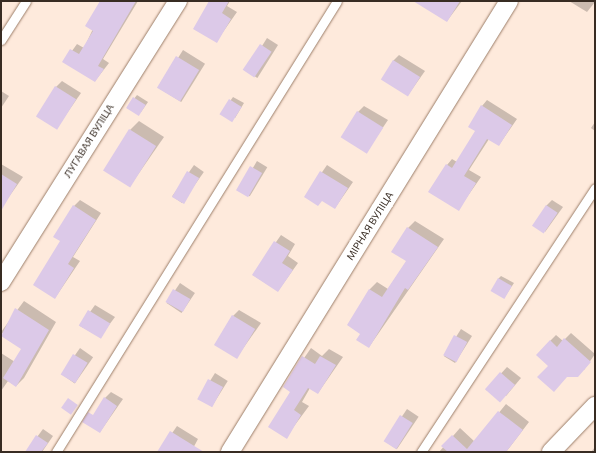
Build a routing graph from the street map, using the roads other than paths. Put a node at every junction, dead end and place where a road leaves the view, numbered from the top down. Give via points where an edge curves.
1 (26, 1) edge
2 (178, 1) edge
3 (337, 1) edge
4 (509, 1) edge
5 (1, 40) edge
6 (595, 188) edge
7 (1, 282) edge
8 (595, 406) edge
9 (56, 452) edge
10 (230, 452) edge
11 (421, 452) edge
12 (551, 452) edge

1 - 5 lane
2 - 7 street, ЛУГАВАЯ ВУЛІЦА
3 - 9 lane
4 - 10 street, МІРНАЯ ВУЛІЦА
6 - 11 lane
8 - 12 street

